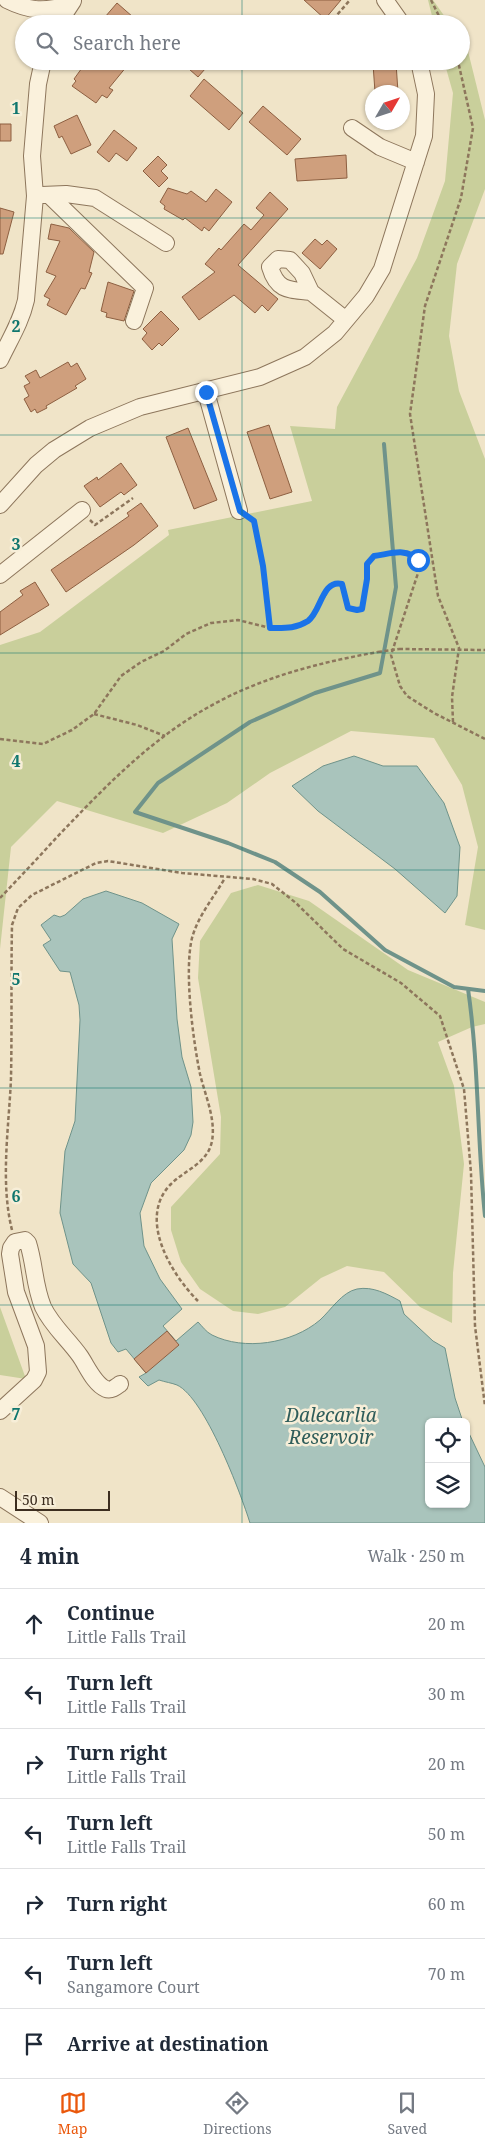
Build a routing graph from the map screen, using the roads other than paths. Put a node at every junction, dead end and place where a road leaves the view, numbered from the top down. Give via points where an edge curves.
1 (7, 0) edge
2 (385, 0) edge
3 (72, 2) edge
4 (64, 15) edge
5 (396, 15) edge
6 (41, 70) edge
7 (421, 70) edge
8 (352, 128) dead end
9 (416, 162) junction
10 (42, 196) junction
11 (166, 244) dead end
12 (311, 292) dead end
13 (346, 320) junction
14 (134, 321) dead end
15 (0, 360) edge
16 (206, 392) junction
17 (0, 505) edge
18 (82, 510) road end
19 (240, 511) road end
20 (0, 575) edge
21 (120, 1384) dead end
22 (0, 1411) edge
23 (0, 1497) edge
24 (40, 1523) edge

1 - 3 street via 35,10
2 - 5 street
3 - 4 street
6 - 10 street via 32,156
7 - 9 street via 426,94 424,136
8 - 9 street via 380,147
9 - 13 street via 382,269
10 - 11 street via 66,194 95,198
10 - 14 street via 145,288
10 - 15 street via 26,300 12,339
12 - 13 street
13 - 16 street via 305,357 260,377
16 - 17 street via 140,407 84,432 36,465
16 - 19 street
18 - 20 street
21 - 22 street via 106,1389 97,1382 80,1355 56,1328 44,1308 34,1279 28,1244 25,1240 15,1242 10,1254 16,1292 36,1346 38,1372 34,1380
23 - 24 street

